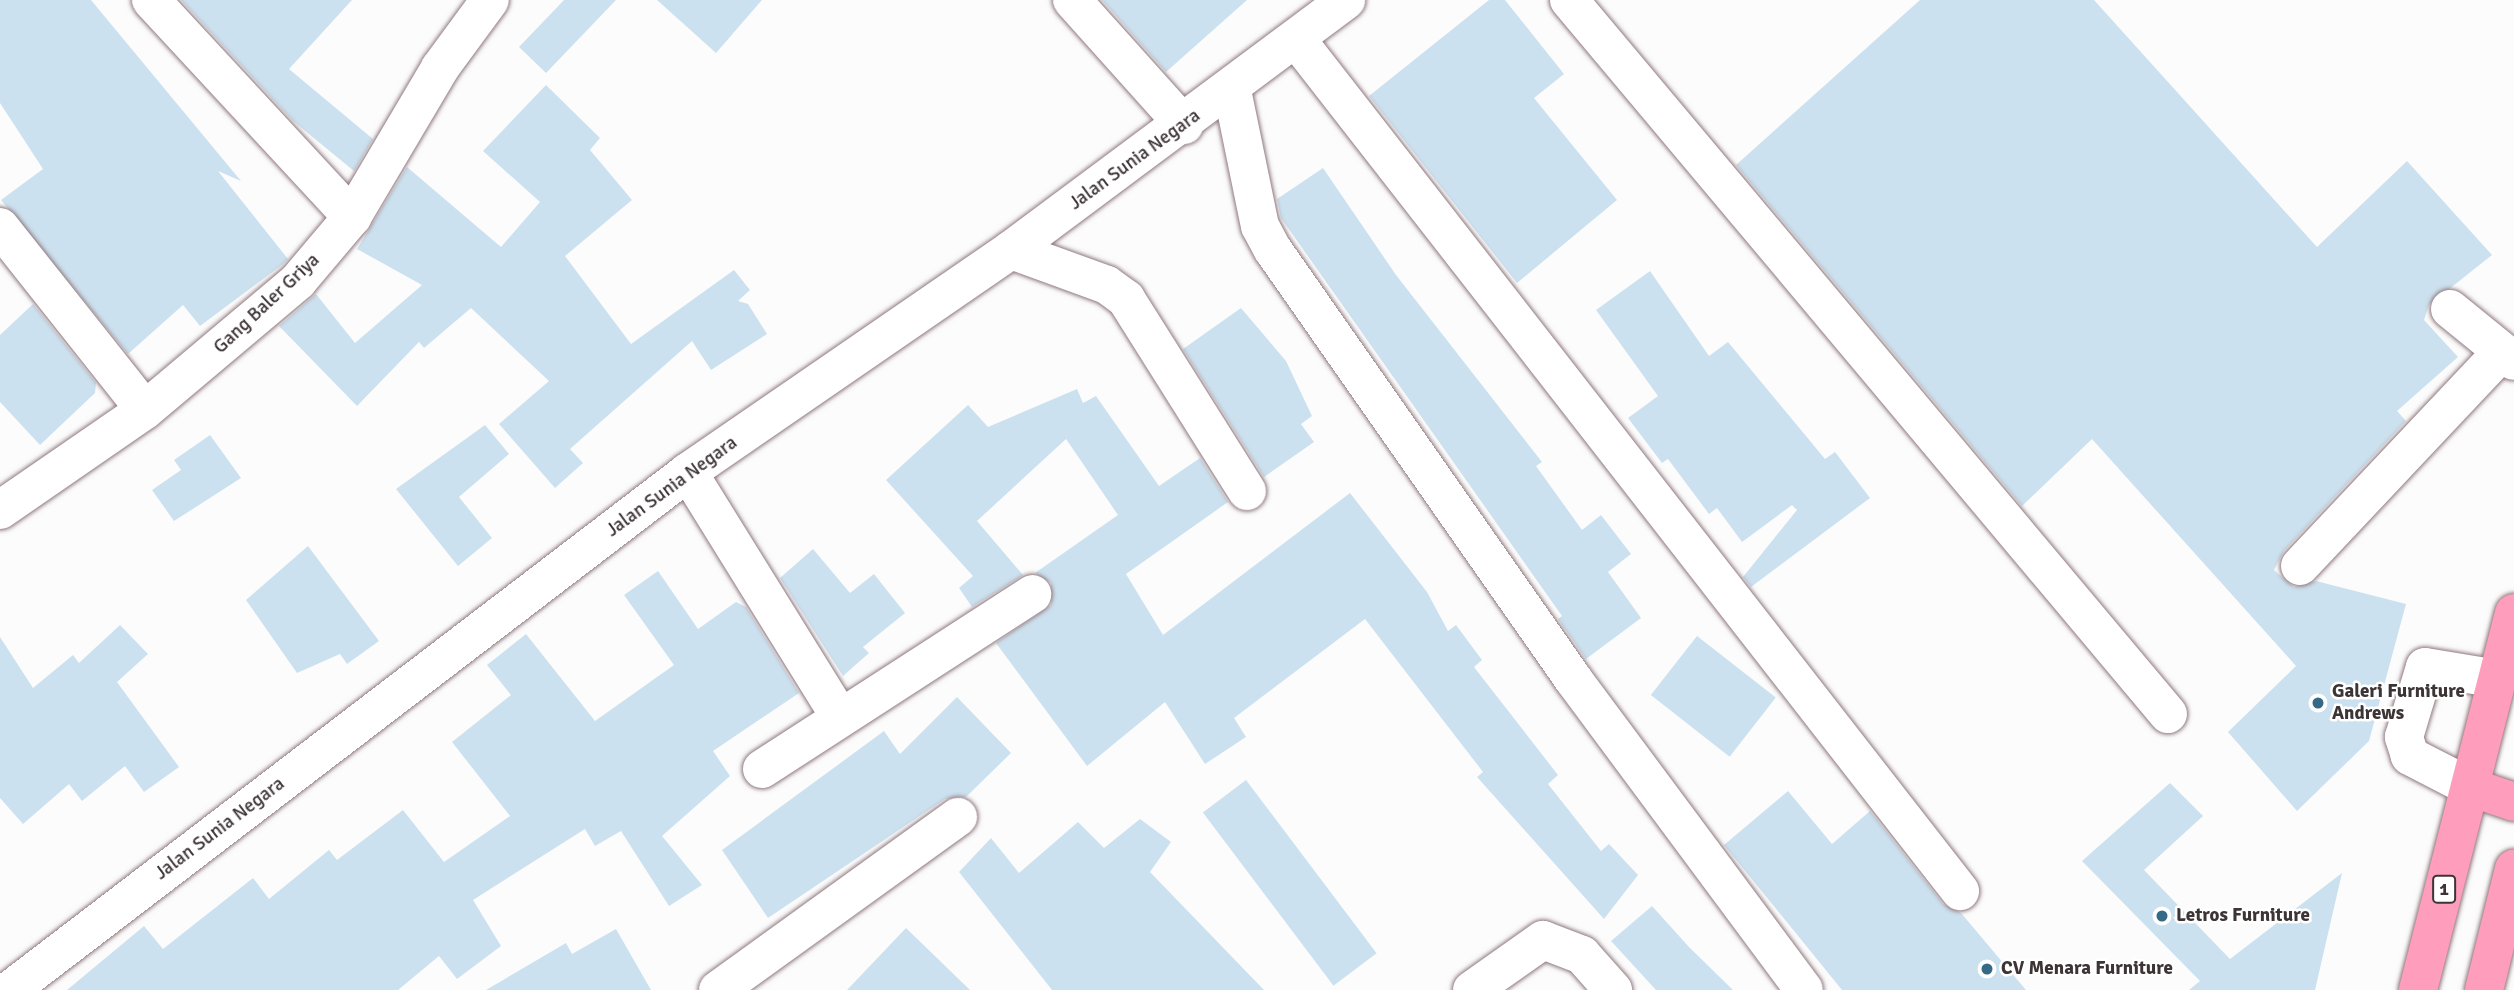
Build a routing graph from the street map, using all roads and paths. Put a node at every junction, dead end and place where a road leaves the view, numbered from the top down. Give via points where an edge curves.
1 (151, 0) edge
2 (489, 0) edge
3 (1072, 0) edge
4 (1346, 0) edge
5 (1569, 0) edge
6 (1297, 40) junction
7 (1232, 90) junction
8 (1184, 125) junction
9 (352, 218) junction
10 (0, 227) edge
11 (1011, 250) junction
12 (2450, 309) dead end
13 (2507, 358) edge
14 (145, 410) junction
15 (688, 472) junction
16 (1247, 491) dead end
17 (0, 510) edge
18 (2300, 566) dead end
19 (1032, 594) dead end
20 (2514, 613) edge
21 (2498, 679) junction
22 (2168, 714) dead end
23 (840, 717) junction
24 (762, 769) dead end
25 (2470, 788) junction
26 (2514, 802) edge
27 (958, 817) dead end
28 (2514, 869) edge
29 (1959, 891) dead end
30 (14, 989) edge
31 (718, 990) edge
32 (1472, 990) edge
33 (1613, 990) edge
34 (1804, 990) edge
35 (2418, 990) edge
36 (2484, 990) edge

1 - 9 street
2 - 9 street, Gang Baler Griya via 440,68
3 - 8 street
4 - 6 street, Jalan Sunia Negara
5 - 22 street
6 - 7 street, Jalan Sunia Negara
6 - 29 street
7 - 8 street, Jalan Sunia Negara
7 - 34 street via 1260,226 1273,250 1573,678
8 - 11 street, Jalan Sunia Negara
9 - 14 street, Gang Baler Griya via 298,281
10 - 14 street
11 - 15 street, Jalan Sunia Negara
11 - 16 street via 1107,285 1126,299
12 - 13 street
13 - 18 street
14 - 17 street, Gang Baler Griya
15 - 23 street
15 - 30 street, Jalan Sunia Negara
19 - 23 street
20 - 21 highway, 1
21 - 25 highway, 1
21 - 25 street via 2426,667 2404,737 2410,756
23 - 24 street
25 - 26 highway
25 - 35 highway, 1
27 - 31 street
28 - 36 highway
32 - 33 street via 1543,940 1582,955

